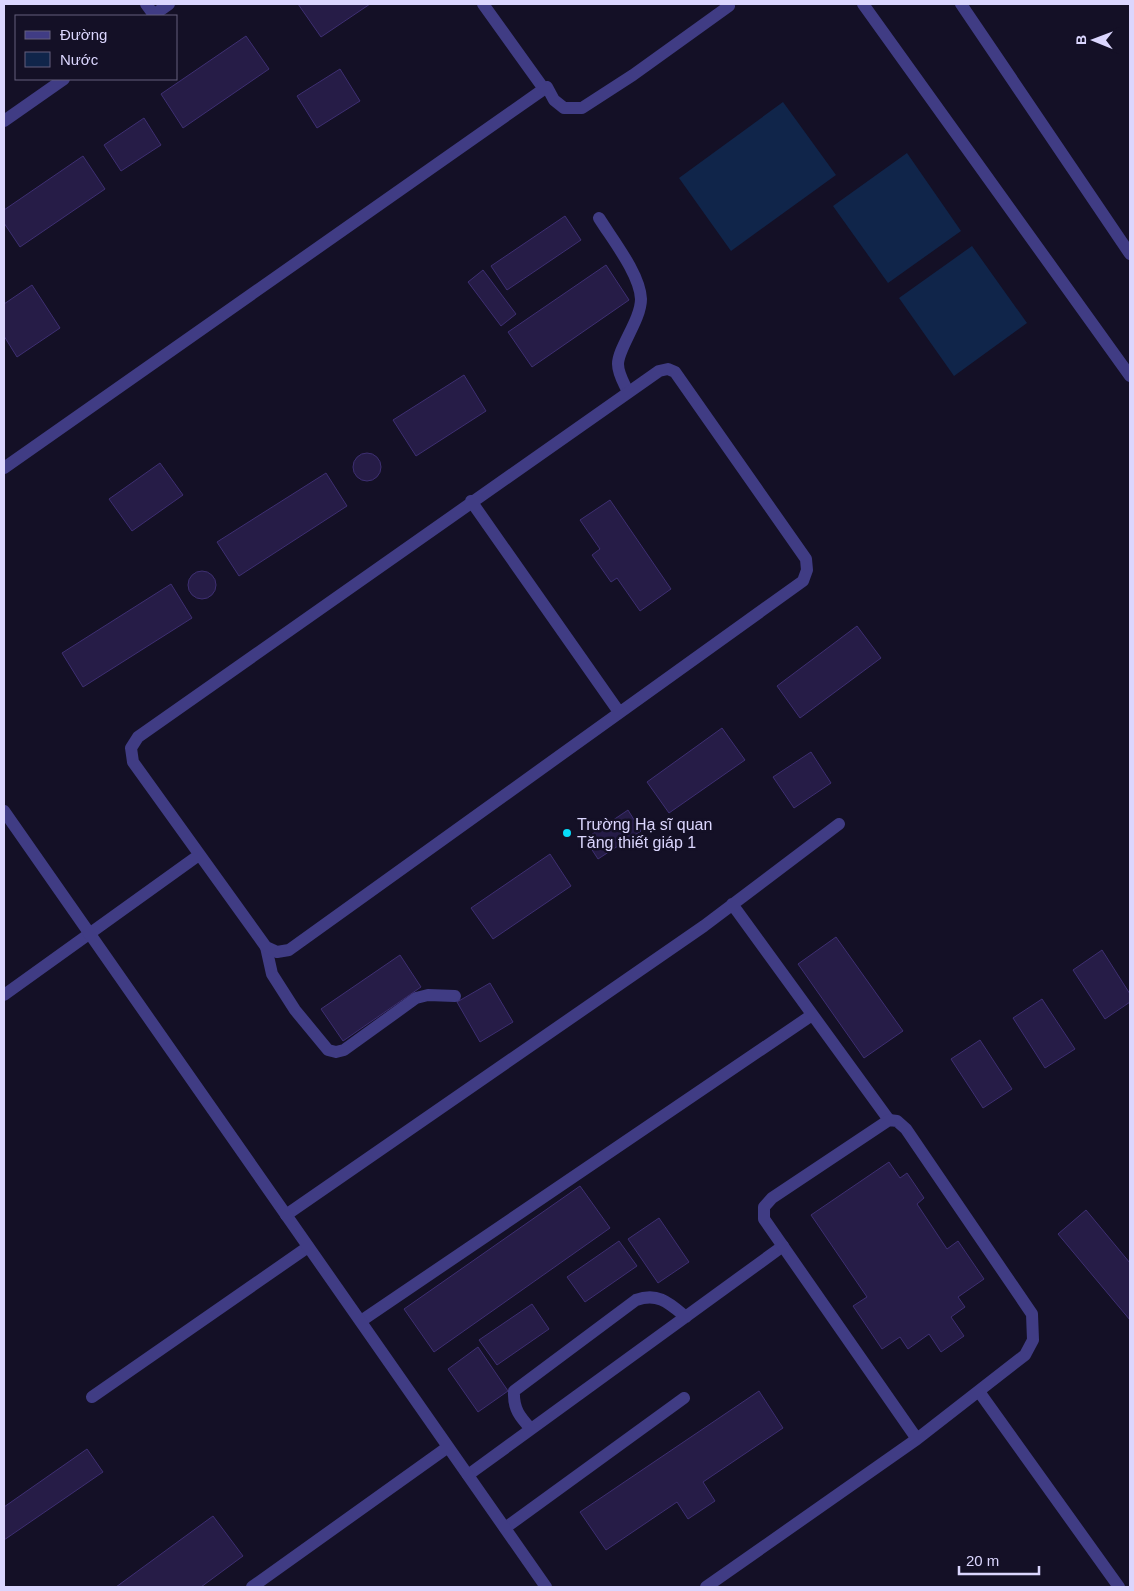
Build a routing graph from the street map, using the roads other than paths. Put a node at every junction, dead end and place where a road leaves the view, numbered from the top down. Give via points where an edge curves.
1 (146, 4) edge
2 (169, 4) edge
3 (483, 4) edge
4 (863, 4) edge
5 (961, 4) edge
6 (729, 6) dead end
7 (152, 15) edge
8 (154, 15) edge
9 (63, 80) edge
10 (544, 89) junction
11 (4, 121) edge
12 (599, 218) dead end
13 (1130, 254) edge
14 (1130, 376) edge
15 (628, 392) junction
16 (4, 468) edge
17 (471, 501) junction
18 (619, 712) junction
19 (4, 811) edge
20 (839, 824) dead end
21 (199, 855) junction
22 (732, 904) junction
23 (89, 934) junction
24 (266, 947) junction
25 (4, 995) edge
26 (455, 996) dead end
27 (812, 1015) junction
28 (888, 1120) junction
29 (286, 1215) junction
30 (783, 1246) junction
31 (308, 1247) junction
32 (686, 1317) junction
33 (360, 1321) junction
34 (980, 1393) junction
35 (92, 1397) dead end
36 (684, 1398) dead end
37 (531, 1429) junction
38 (917, 1439) junction
39 (448, 1447) junction
40 (468, 1475) junction
41 (505, 1528) junction
42 (252, 1587) edge
43 (546, 1587) edge
44 (706, 1587) edge
45 (1118, 1587) edge

1 - 7 street
2 - 8 street
3 - 10 street
4 - 14 street
5 - 13 street
6 - 10 street via 582,108 564,108 554,100 547,87
9 - 11 street
10 - 16 street
12 - 15 street via 636,279 641,300 635,324 618,362
15 - 17 street
15 - 18 street via 660,371 668,369 675,372 806,559 807,570 803,581
17 - 18 street
17 - 21 street via 138,737 131,748 132,762
18 - 24 street via 288,950 277,952
19 - 23 street
20 - 22 street
21 - 23 street
21 - 24 street
22 - 27 street
22 - 29 street via 528,1050
23 - 25 street
23 - 29 street
24 - 26 street via 272,974 295,1010 328,1050 344,1050 416,998
27 - 28 street
27 - 33 street
28 - 30 street via 772,1198 764,1207 764,1219
28 - 34 street via 897,1121 906,1129 1032,1314 1033,1340 1025,1356
29 - 31 street
30 - 32 street
30 - 38 street
31 - 33 street
31 - 35 street
32 - 37 street
32 - 37 street via 667,1302 649,1296 636,1300 514,1392 517,1414
33 - 39 street
34 - 38 street
34 - 45 street
36 - 41 street
37 - 40 street
38 - 44 street
39 - 40 street
39 - 42 street
40 - 41 street
41 - 43 street

